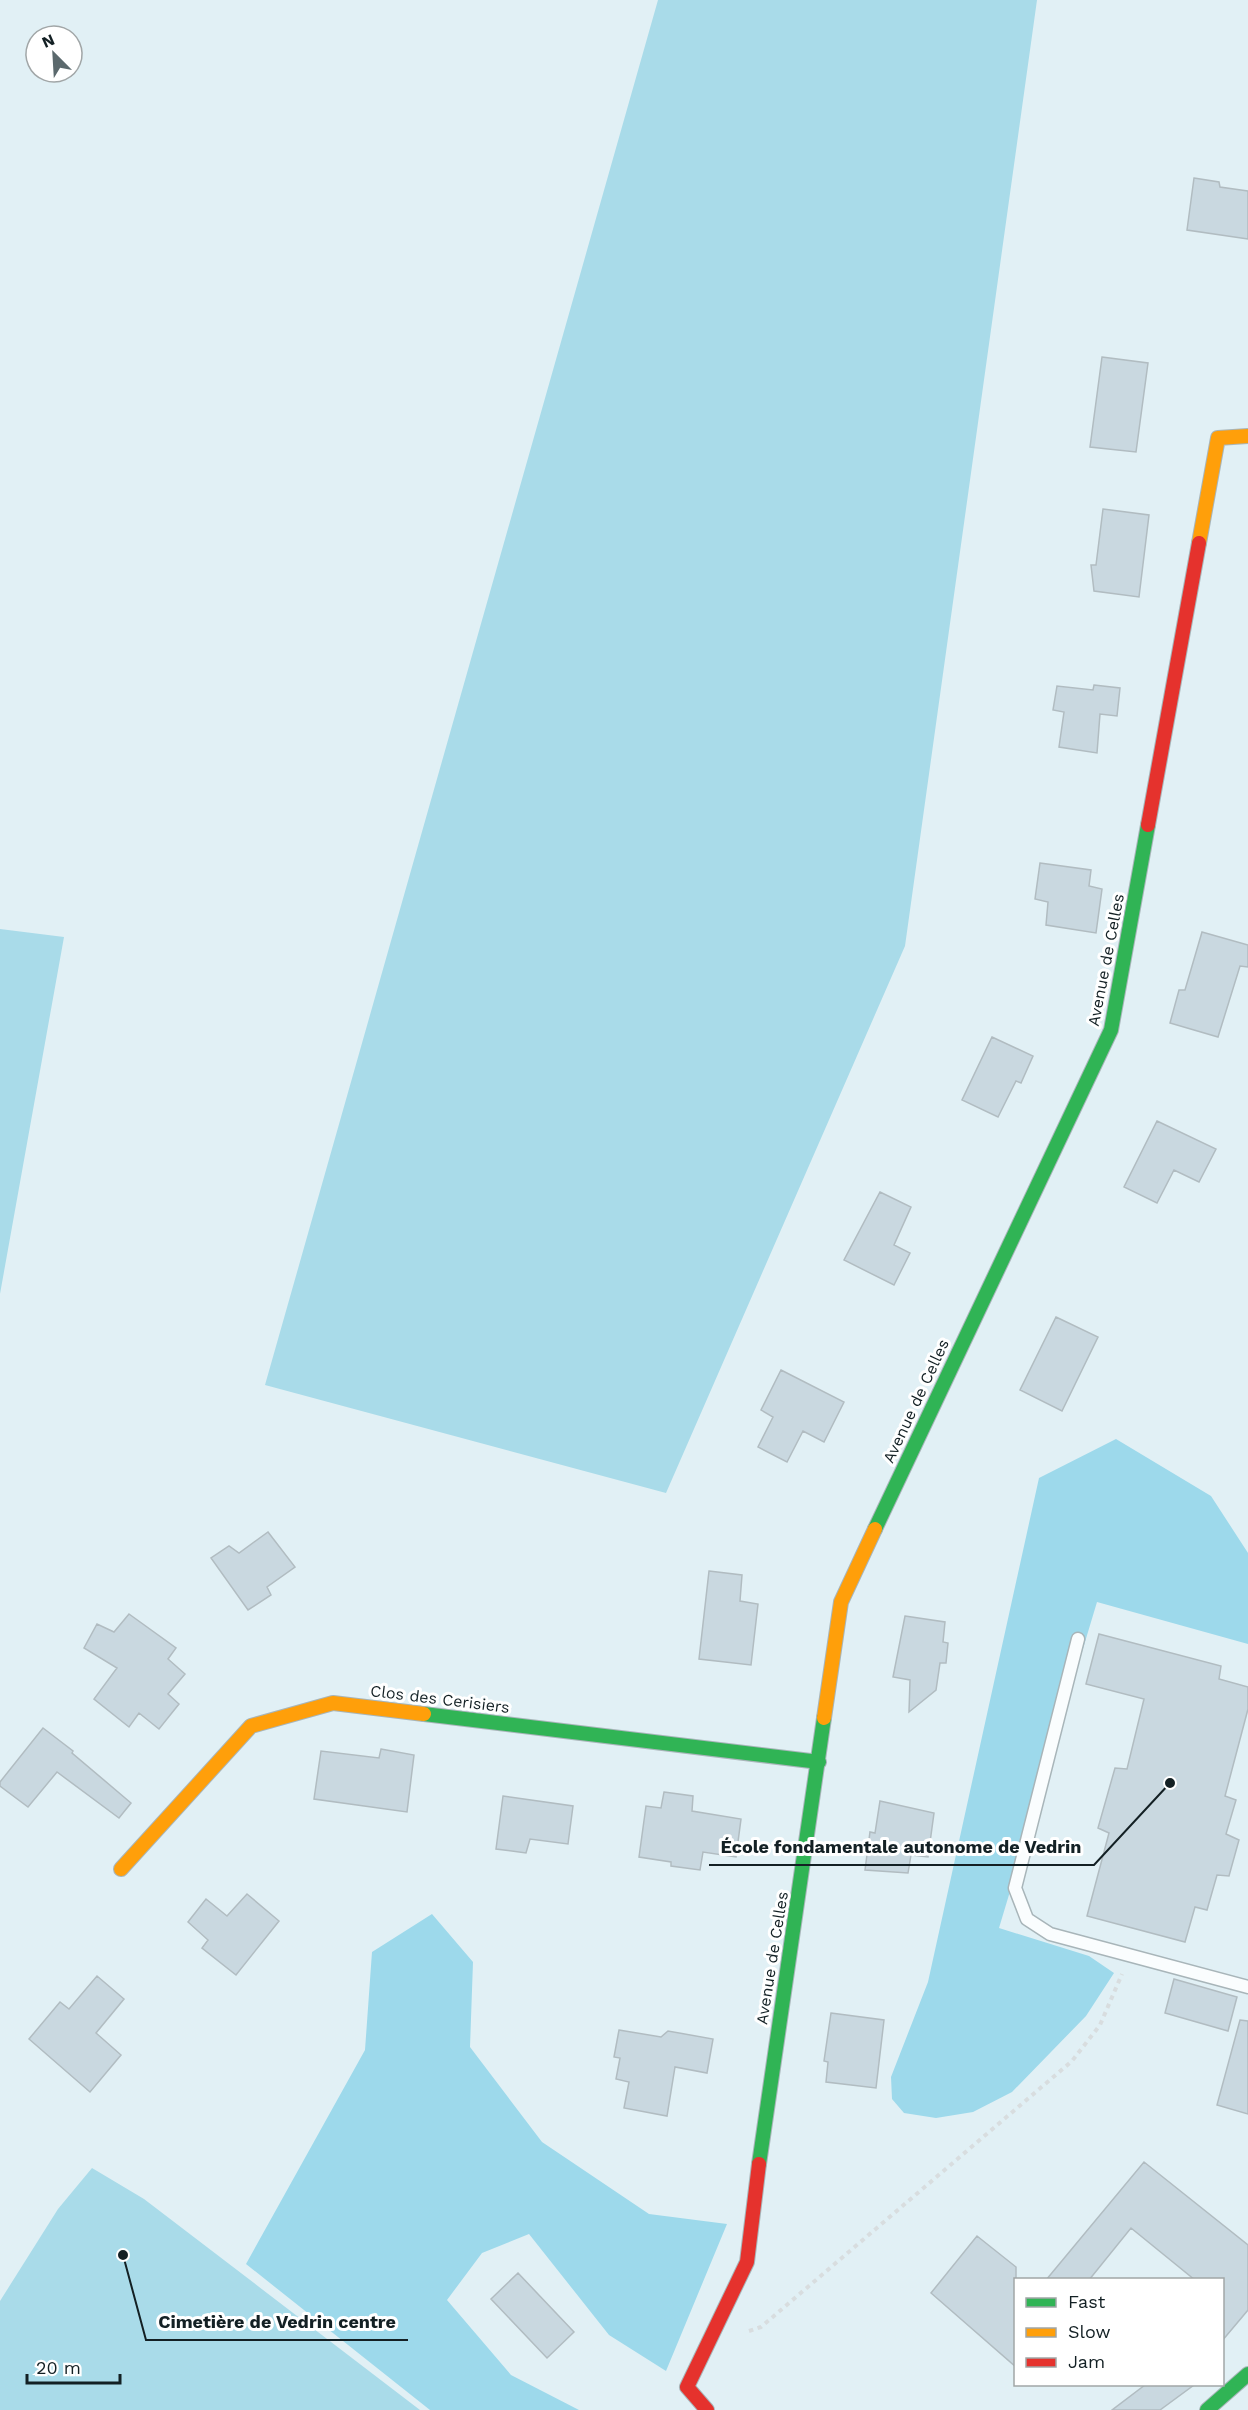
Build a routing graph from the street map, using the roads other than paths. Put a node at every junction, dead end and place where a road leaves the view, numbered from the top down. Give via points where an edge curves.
1 (1248, 436) edge
2 (1078, 1640) dead end
3 (819, 1762) junction
4 (121, 1869) dead end
5 (1248, 1987) edge
6 (1248, 2374) edge
7 (707, 2410) edge
8 (1208, 2410) edge

1 - 3 street, Avenue de Celles via 1218,438 1111,1030 841,1602
2 - 5 lane via 1014,1888 1027,1919 1050,1934
3 - 4 street, Clos des Cerisiers via 333,1703 251,1726
3 - 7 street, Avenue de Celles via 765,2115 747,2262 687,2387
6 - 8 street

